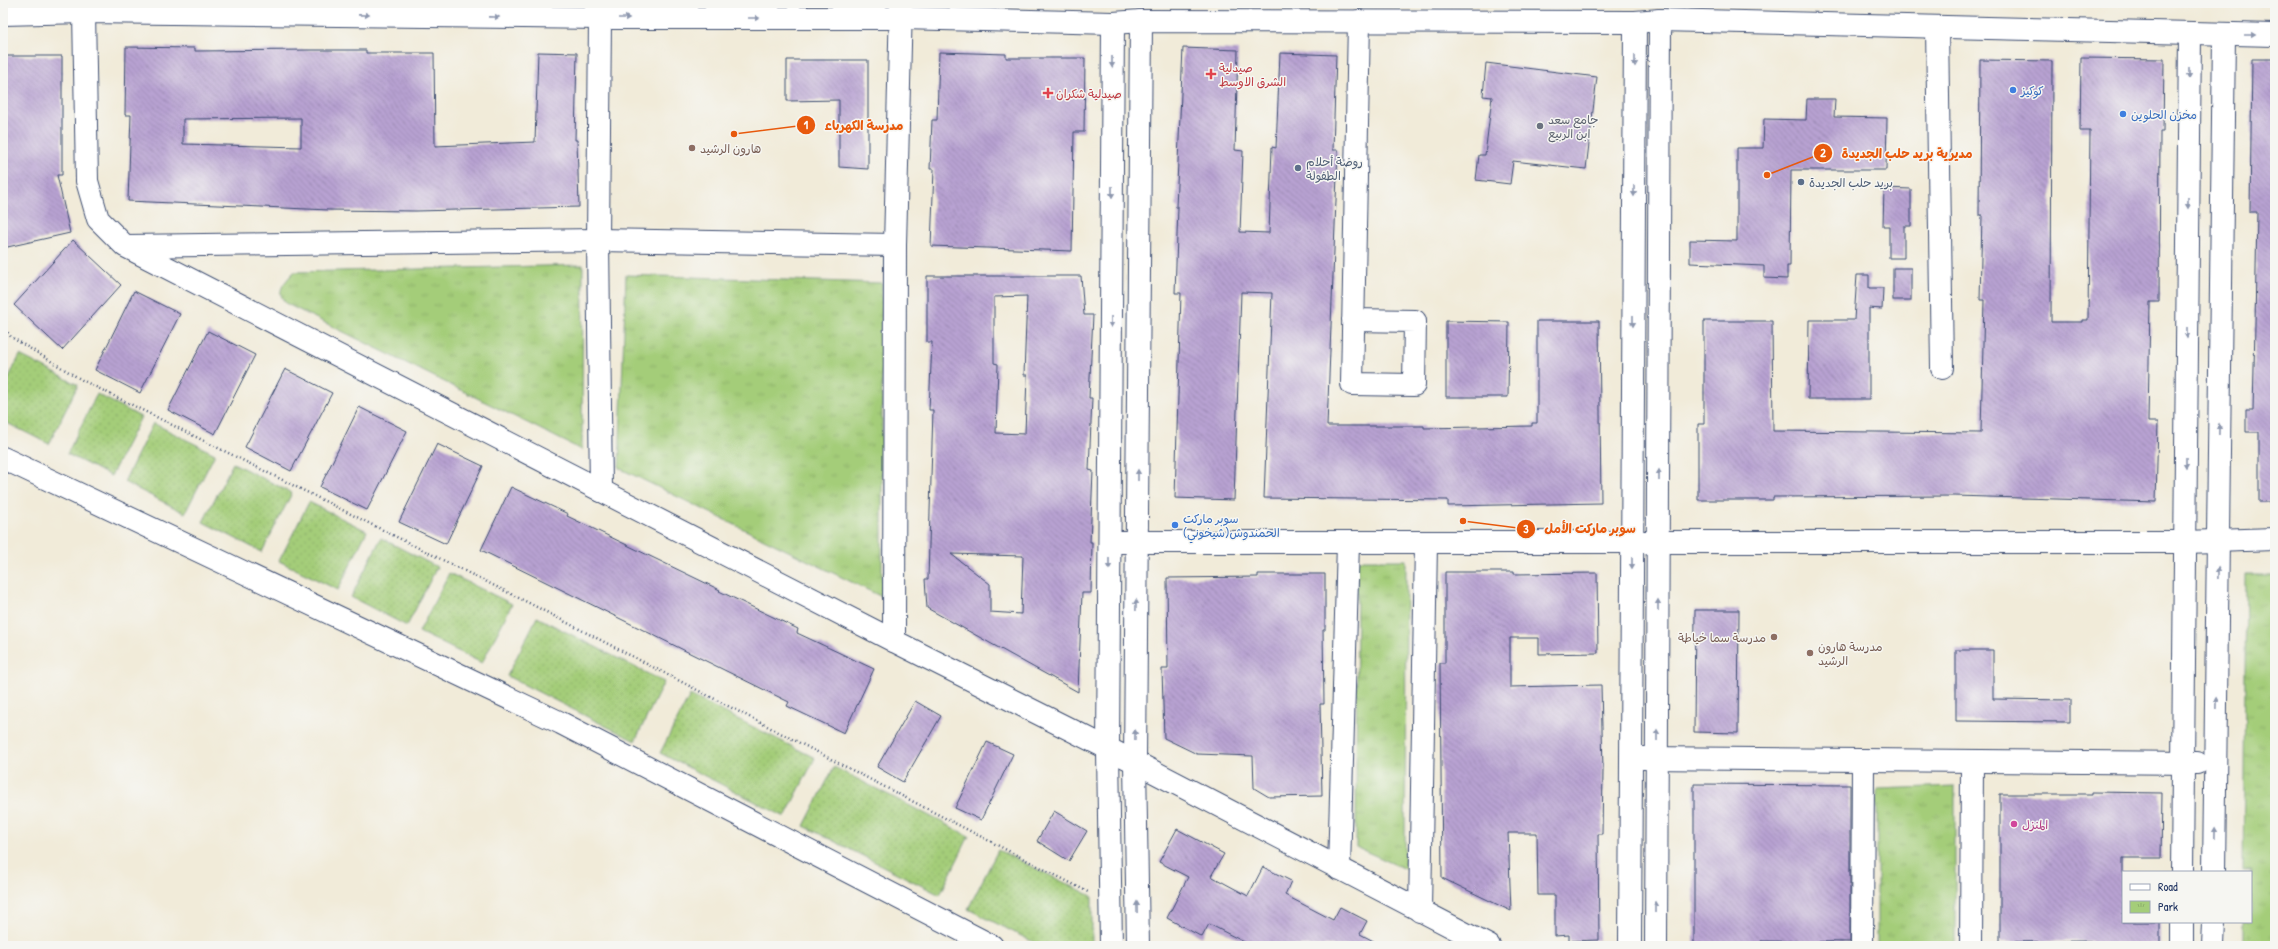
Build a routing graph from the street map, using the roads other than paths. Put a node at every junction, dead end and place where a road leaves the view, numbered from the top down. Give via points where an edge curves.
1 (80, 8) edge
2 (901, 11) edge
3 (3, 14) edge
4 (600, 18) junction
5 (1660, 20) junction
6 (1141, 21) junction
7 (1359, 21) junction
8 (1635, 22) junction
9 (1113, 23) junction
10 (1938, 27) junction
11 (2190, 34) junction
12 (2224, 34) junction
13 (2275, 35) edge
14 (598, 240) junction
15 (895, 245) junction
16 (125, 246) junction
17 (1353, 320) dead end
18 (1942, 368) dead end
19 (3, 458) edge
20 (601, 491) junction
21 (2218, 540) junction
22 (2275, 540) edge
23 (1110, 542) junction
24 (1137, 542) junction
25 (1348, 542) junction
26 (1426, 542) junction
27 (1632, 542) junction
28 (1658, 542) junction
29 (2185, 542) junction
30 (894, 641) junction
31 (1108, 750) junction
32 (1631, 758) junction
33 (1657, 758) junction
34 (1863, 760) junction
35 (1972, 761) junction
36 (1135, 762) junction
37 (2183, 763) junction
38 (2216, 763) junction
39 (1339, 869) junction
40 (2182, 871) edge
41 (2214, 871) edge
42 (1420, 911) junction
43 (2182, 923) edge
44 (2214, 923) edge
45 (992, 946) edge
46 (1111, 946) edge
47 (1138, 946) edge
48 (1489, 946) edge
49 (1630, 946) edge
50 (1656, 946) edge
51 (1862, 946) edge
52 (1971, 946) edge
53 (2182, 946) edge
54 (2213, 946) edge

1 - 3 street
1 -> 4 street
1 - 16 street via 87,181 98,220
4 -> 2 street
2 - 9 street
2 - 15 street
4 - 14 street
5 - 8 street
5 - 10 street
28 -> 5 street
6 - 7 street
6 - 9 street
24 -> 6 street
7 - 8 street
7 - 17 street
8 -> 27 street
9 -> 23 street
10 - 11 street
10 - 18 street
11 - 12 street
11 -> 29 street
12 -> 13 street
21 -> 12 street
14 - 15 street
14 - 16 street
14 - 20 street
15 - 30 street
16 - 20 street
19 - 45 street via 561,723
20 - 30 street
21 - 22 street
21 - 29 street
38 -> 21 street
23 - 24 street
23 -> 31 street
24 - 25 street
36 -> 24 street
25 - 26 street
25 - 39 street
26 - 27 street
26 - 42 street
27 - 28 street
27 -> 32 street
28 - 29 street
33 -> 28 street
29 - 37 street
30 - 31 street
31 - 36 street
31 - 46 street
32 - 33 street
32 - 49 street
33 - 34 street
50 -> 33 street
34 - 35 street
34 - 51 street
35 - 37 street
35 - 52 street
36 - 39 street
47 -> 36 street
37 - 38 street
37 - 40 street
41 -> 38 street
39 - 42 street
42 - 48 street
43 - 53 street
44 - 54 street

